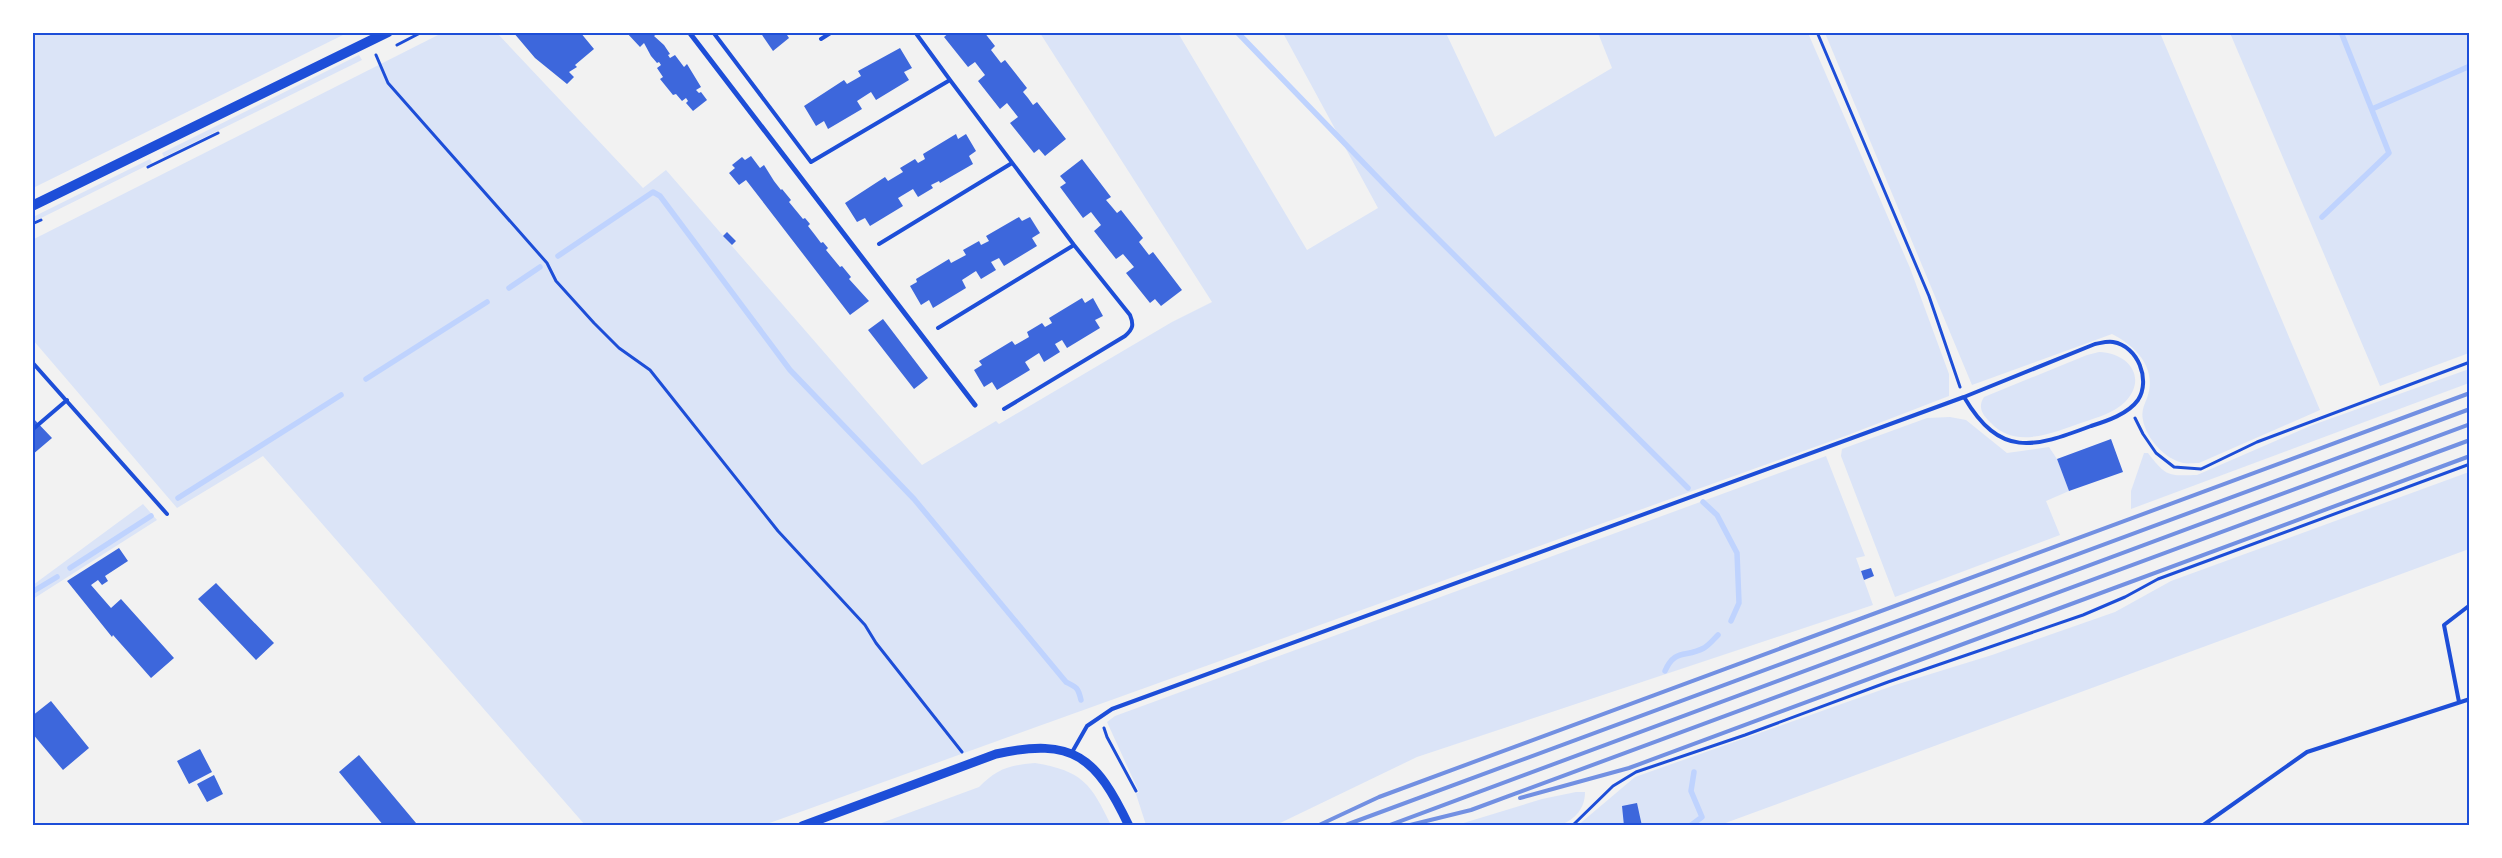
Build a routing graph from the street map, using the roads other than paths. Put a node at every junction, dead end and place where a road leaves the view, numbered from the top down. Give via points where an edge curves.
1 (388, 32) edge
2 (689, 32) edge
3 (714, 32) edge
4 (832, 32) edge
5 (915, 32) edge
6 (821, 39) dead end
7 (950, 80) junction
8 (1012, 163) junction
9 (32, 206) edge
10 (879, 244) dead end
11 (1074, 245) junction
12 (938, 328) dead end
13 (32, 362) edge
14 (1964, 397) junction
15 (67, 400) junction
16 (974, 405) dead end
17 (1004, 409) dead end
18 (32, 430) edge
19 (167, 514) dead end
20 (2470, 605) edge
21 (2470, 699) edge
22 (2459, 702) junction
23 (1071, 754) junction
24 (802, 826) edge
25 (1129, 826) edge
26 (2202, 826) edge

1 - 9 main road
2 - 16 street
3 - 7 lane via 811,162
4 - 6 lane
5 - 7 lane
7 - 8 lane
8 - 10 lane
8 - 11 lane
11 - 12 lane
11 - 17 lane via 1130,315 1131,331
13 - 15 lane
14 - 14 lane via 2095,344 2114,342 2124,346 2142,370 2142,390 2131,408 2060,438 2038,443 2019,444 2001,437 1985,426
14 - 23 lane via 1112,709 1087,726
15 - 18 lane
15 - 19 lane
20 - 22 lane via 2444,625
21 - 22 lane
22 - 26 lane via 2308,752
23 - 24 street via 1050,748 1024,748 974,762
23 - 25 street via 1100,774 1113,792

